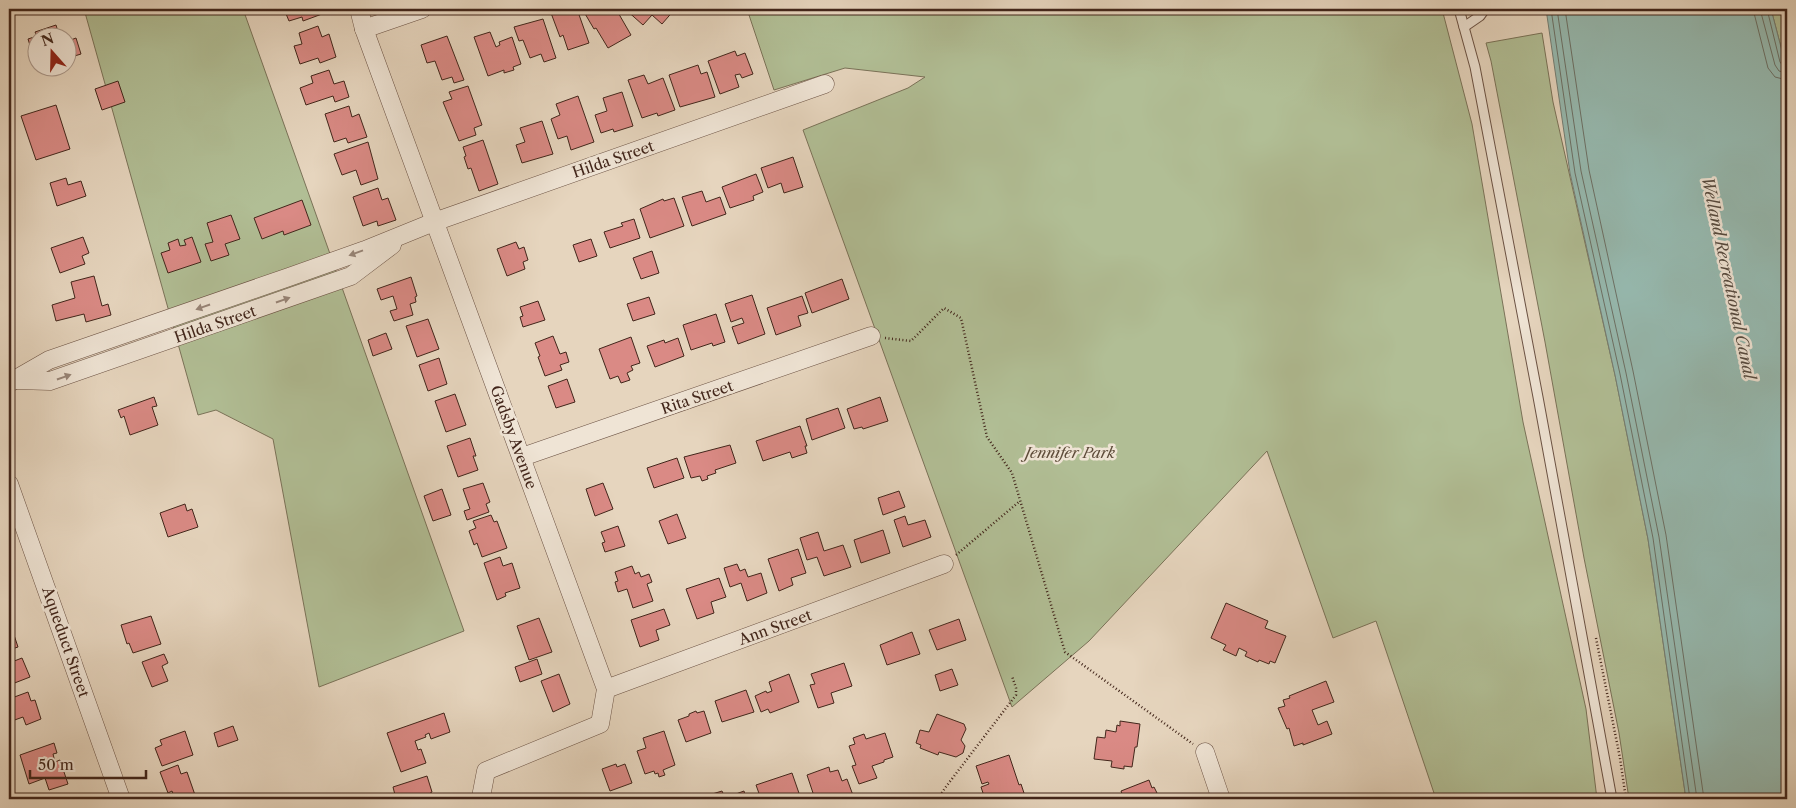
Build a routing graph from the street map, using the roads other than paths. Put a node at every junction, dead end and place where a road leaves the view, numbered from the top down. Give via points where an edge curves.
1 (359, 9) edge
2 (422, 9) edge
3 (1459, 9) edge
4 (1485, 9) edge
5 (1464, 27) junction
6 (364, 29) junction
7 (825, 84) dead end
8 (434, 222) junction
9 (871, 336) road end
10 (12, 381) edge
11 (522, 457) junction
12 (9, 484) edge
13 (944, 564) road end
14 (606, 690) junction
15 (1204, 752) road end
16 (121, 799) edge
17 (482, 799) edge
18 (1221, 799) edge
19 (1612, 799) edge

1 - 6 street, Gadsby Avenue
2 - 6 street
3 - 5 lane
4 - 5 lane
5 - 19 lane via 1475,67 1540,406
6 - 8 street, Gadsby Avenue
7 - 8 street, Hilda Street
8 - 10 street, Hilda Street via 314,268 49,360
8 - 11 street, Gadsby Avenue
9 - 11 street, Rita Street
11 - 14 street, Gadsby Avenue
12 - 16 street, Aqueduct Street
13 - 14 street, Ann Street
14 - 17 street, Gadsby Avenue via 600,724 486,771
15 - 18 street

